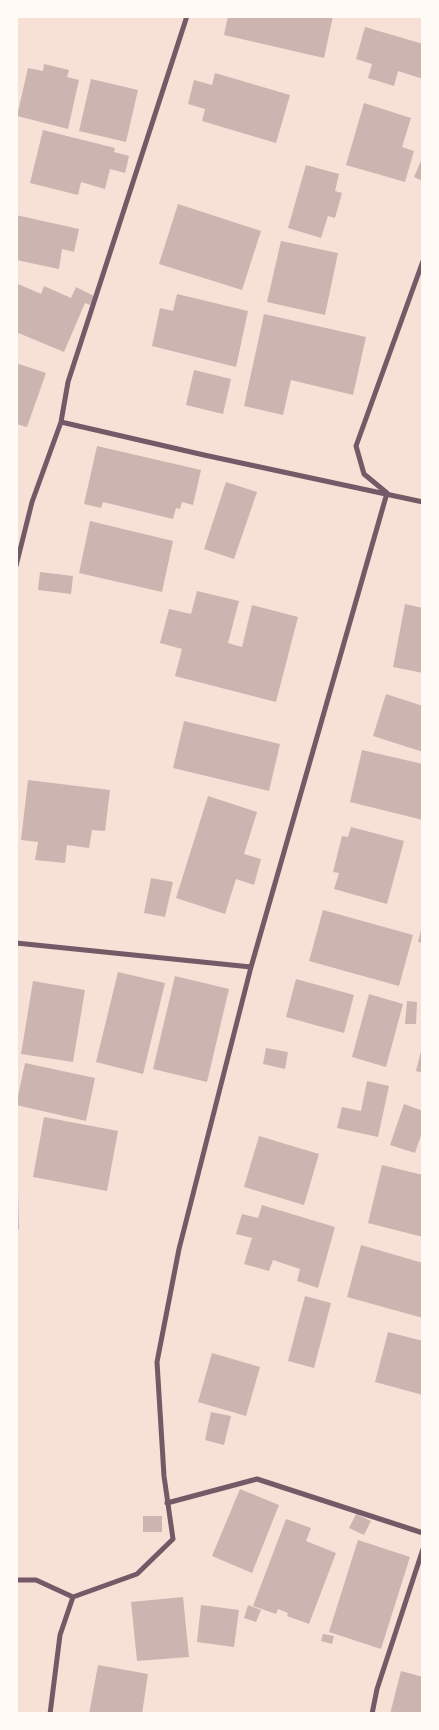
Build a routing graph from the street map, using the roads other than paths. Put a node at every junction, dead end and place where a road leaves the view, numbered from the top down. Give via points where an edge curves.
1 (186, 16) edge
2 (423, 261) edge
3 (61, 422) junction
4 (388, 493) junction
5 (423, 502) edge
6 (16, 566) edge
7 (16, 943) edge
8 (251, 967) junction
9 (167, 1503) junction
10 (423, 1533) edge
11 (423, 1549) edge
12 (16, 1580) edge
13 (74, 1596) junction
14 (50, 1714) edge
15 (372, 1714) edge

1 - 3 street via 68,382
2 - 4 street via 356,446 364,474
3 - 4 street via 204,456
3 - 6 street via 32,502
4 - 5 street
4 - 8 street
7 - 8 street
8 - 9 street via 179,1249 158,1362
9 - 10 street via 257,1479
9 - 13 street via 173,1539 137,1574
11 - 15 street via 377,1689
12 - 13 street via 36,1580
13 - 14 street via 60,1635

